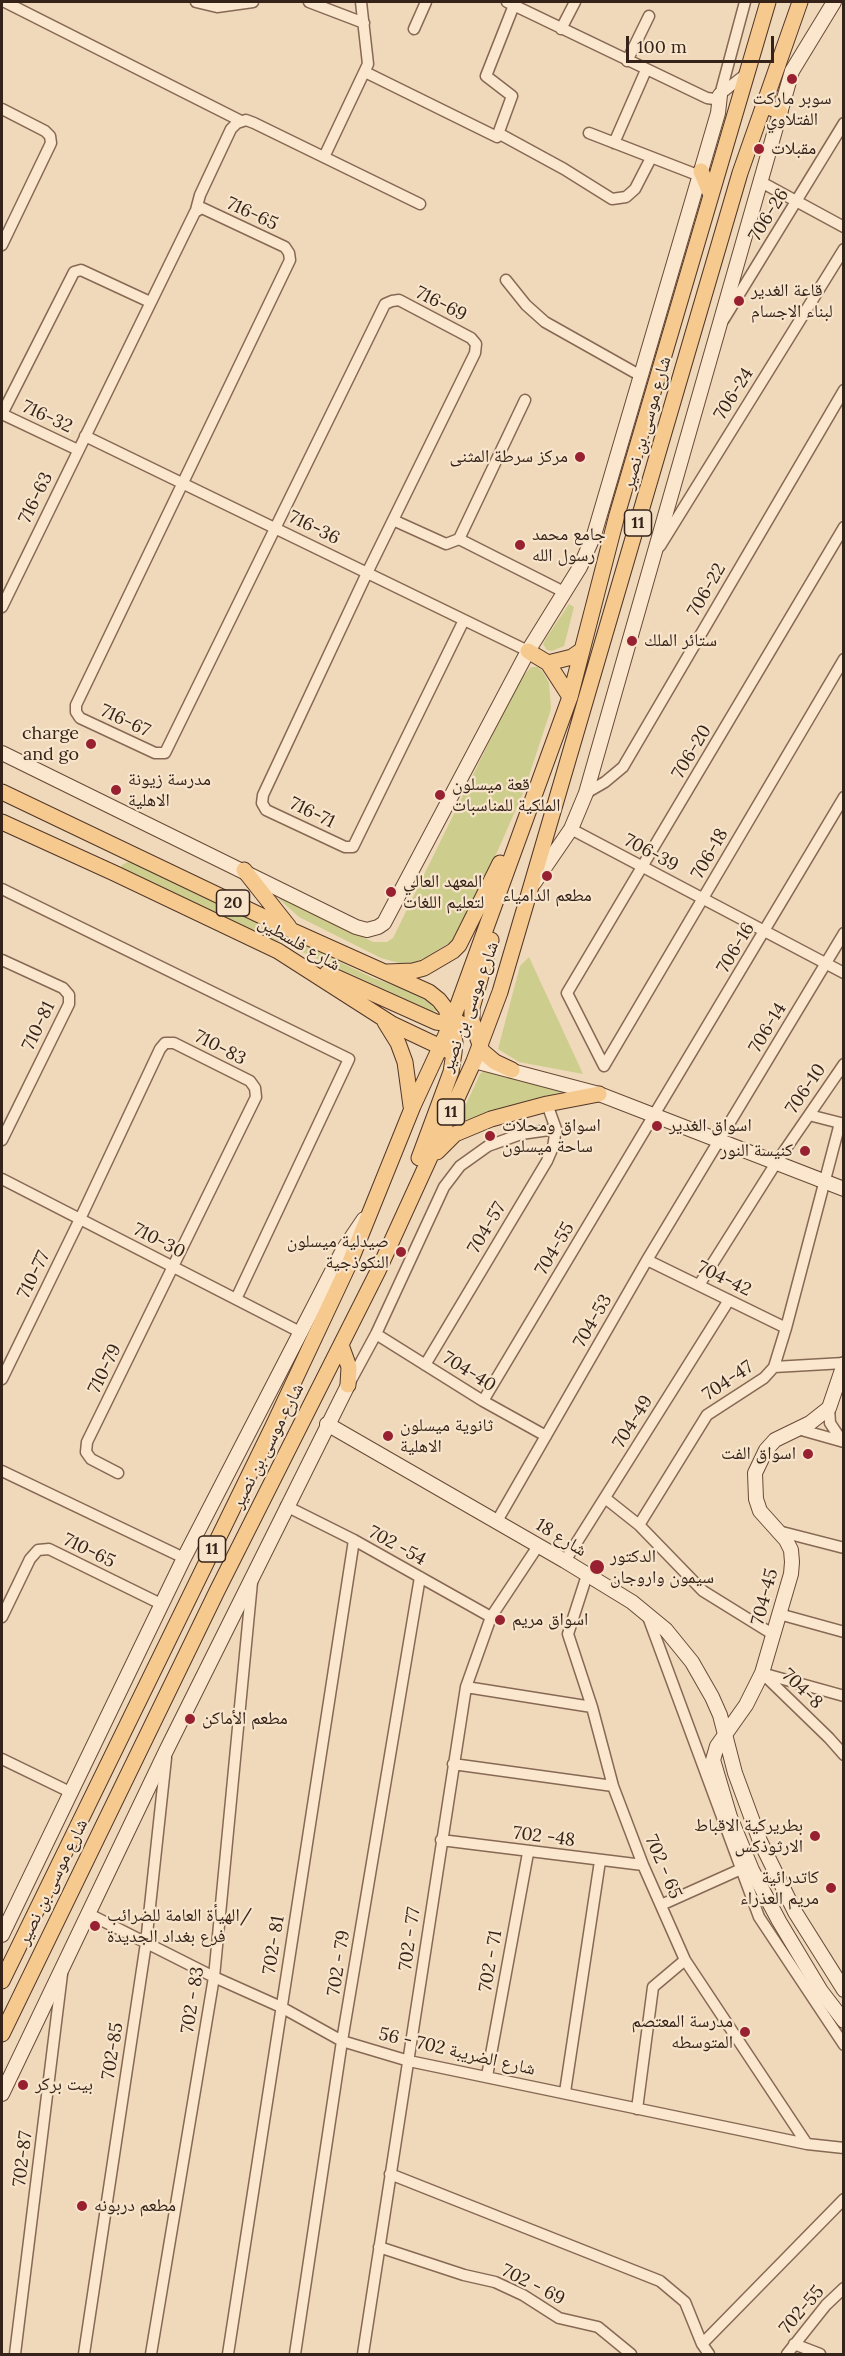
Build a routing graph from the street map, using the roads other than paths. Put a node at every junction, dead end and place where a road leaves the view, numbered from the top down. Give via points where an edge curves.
1 (5, 2) edge
2 (196, 2) edge
3 (253, 2) edge
4 (309, 2) edge
5 (361, 2) edge
6 (426, 2) edge
7 (575, 2) edge
8 (745, 2) edge
9 (768, 2) edge
10 (800, 2) edge
11 (834, 2) edge
12 (511, 3) edge
13 (649, 16) dead end
14 (364, 23) junction
15 (414, 29) dead end
16 (561, 29) junction
17 (627, 60) junction
18 (646, 70) junction
19 (365, 72) junction
20 (746, 74) junction
21 (720, 95) junction
22 (764, 105) junction
23 (2, 109) edge
24 (780, 112) junction
25 (241, 121) junction
26 (843, 123) edge
27 (498, 133) junction
28 (589, 133) dead end
29 (614, 143) junction
30 (324, 157) junction
31 (651, 158) junction
32 (700, 174) junction
33 (760, 182) junction
34 (711, 195) junction
35 (797, 202) junction
36 (420, 204) dead end
37 (196, 210) junction
38 (843, 227) edge
39 (2, 245) edge
40 (843, 249) edge
41 (506, 280) dead end
42 (150, 302) junction
43 (721, 324) junction
44 (641, 376) junction
45 (843, 390) edge
46 (525, 400) dead end
47 (2, 414) edge
48 (85, 436) junction
49 (78, 450) junction
50 (183, 484) junction
51 (393, 520) junction
52 (843, 527) edge
53 (276, 528) junction
54 (459, 539) junction
55 (653, 556) junction
56 (367, 573) junction
57 (6, 588) edge
58 (564, 592) junction
59 (2, 607) edge
60 (464, 620) junction
61 (582, 650) junction
62 (528, 651) junction
63 (843, 659) edge
64 (548, 663) junction
65 (570, 697) junction
66 (2, 753) edge
67 (2, 792) edge
68 (586, 793) junction
69 (843, 797) edge
70 (530, 804) junction
71 (2, 822) edge
72 (571, 829) junction
73 (124, 852) junction
74 (643, 867) junction
75 (244, 870) junction
76 (114, 873) junction
77 (2, 889) edge
78 (530, 890) junction
79 (703, 898) junction
80 (293, 932) junction
81 (765, 932) junction
82 (843, 933) edge
83 (278, 951) junction
84 (2, 960) edge
85 (825, 963) junction
86 (383, 972) junction
87 (843, 973) edge
88 (500, 992) junction
89 (381, 1017) junction
90 (472, 1021) junction
91 (451, 1024) junction
92 (480, 1046) junction
93 (447, 1050) junction
94 (474, 1061) junction
95 (843, 1064) edge
96 (604, 1066) joint
97 (512, 1070) junction
98 (599, 1094) junction
99 (547, 1104) junction
100 (411, 1112) junction
101 (655, 1114) junction
102 (809, 1115) junction
103 (842, 1123) edge
104 (556, 1129) junction
105 (2, 1140) edge
106 (721, 1140) junction
107 (427, 1163) junction
108 (776, 1163) junction
109 (2, 1179) edge
110 (826, 1182) junction
111 (843, 1189) edge
112 (371, 1211) junction
113 (80, 1219) junction
114 (647, 1260) junction
115 (174, 1267) junction
116 (378, 1271) junction
117 (699, 1285) junction
118 (236, 1299) junction
119 (729, 1300) junction
120 (786, 1328) junction
121 (300, 1332) junction
122 (376, 1334) junction
123 (341, 1345) junction
124 (843, 1363) edge
125 (425, 1365) junction
126 (774, 1366) junction
127 (2, 1379) edge
128 (348, 1385) junction
129 (483, 1401) junction
130 (829, 1408) junction
131 (327, 1424) junction
132 (798, 1429) junction
133 (546, 1436) junction
134 (843, 1442) edge
135 (2, 1471) edge
136 (118, 1473) dead end
137 (605, 1498) junction
138 (286, 1506) junction
139 (497, 1521) junction
140 (639, 1525) junction
141 (778, 1531) junction
142 (354, 1540) junction
143 (538, 1546) junction
144 (843, 1548) edge
145 (184, 1558) junction
146 (565, 1561) junction
147 (253, 1575) junction
148 (587, 1575) junction
149 (420, 1577) junction
150 (161, 1604) junction
151 (647, 1614) junction
152 (779, 1614) junction
153 (2, 1617) edge
154 (491, 1617) junction
155 (843, 1632) edge
156 (774, 1635) junction
157 (762, 1673) junction
158 (466, 1687) junction
159 (843, 1696) edge
160 (592, 1707) junction
161 (725, 1734) junction
162 (166, 1751) junction
163 (843, 1755) edge
164 (2, 1759) edge
165 (453, 1764) junction
166 (613, 1786) junction
167 (70, 1792) junction
168 (441, 1840) junction
169 (528, 1853) junction
170 (600, 1861) junction
171 (643, 1865) junction
172 (740, 1870) junction
173 (755, 1891) junction
174 (661, 1905) junction
175 (89, 1914) junction
176 (2, 1935) edge
177 (146, 1943) junction
178 (685, 1960) junction
179 (63, 1968) junction
180 (214, 1977) junction
181 (2, 1981) edge
182 (843, 1989) edge
183 (281, 2007) junction
184 (843, 2021) edge
185 (2, 2034) edge
186 (342, 2041) junction
187 (843, 2045) edge
188 (409, 2061) junction
189 (487, 2076) junction
190 (565, 2092) junction
191 (2, 2094) edge
192 (637, 2109) junction
193 (807, 2144) junction
194 (843, 2148) edge
195 (390, 2174) junction
196 (843, 2199) edge
197 (379, 2247) junction
198 (843, 2288) edge
199 (702, 2344) junction
200 (794, 2344) junction
201 (15, 2355) edge
202 (84, 2355) edge
203 (151, 2355) edge
204 (228, 2355) edge
205 (295, 2355) edge
206 (363, 2355) edge
207 (631, 2355) edge
208 (709, 2355) edge
209 (786, 2355) edge
210 (820, 2355) edge

1 - 25 street
2 - 3 street via 217,8
4 - 14 street
5 - 14 street
6 - 15 street
7 - 16 street
8 - 21 street
9 - 20 main road, شارع موسى بن نصير / 11
10 - 22 main road, شارع موسى بن نصير / 11
11 - 24 street via 792,71
12 - 16 street
12 - 27 street via 486,76 512,96
13 - 17 street
14 - 19 street via 369,55
16 - 17 street
17 - 18 street
18 - 21 street via 706,98
18 - 29 street
19 - 27 street via 497,137
19 - 30 street
20 - 21 street
20 - 34 main road, شارع موسى بن نصير / 11
21 - 32 street
22 - 24 main road
22 - 78 main road, شارع موسى بن نصير / 11 via 740,173
23 - 39 street via 45,130 51,144
24 - 33 street
25 - 30 street via 254,123
25 - 37 street via 231,129
26 - 35 street, 706-26
27 - 31 street via 612,199 626,197 635,189
28 - 29 street
29 - 31 street
30 - 36 street
31 - 32 street
32 - 34 main road
32 - 44 street
33 - 35 street
33 - 43 street
34 - 61 main road, شارع موسى بن نصير / 11 via 617,515
35 - 38 street
35 - 43 street, 706-26
37 - 42 street, 716-65
37 - 50 street, 716-65 via 202,208 285,247 290,260
40 - 55 street, 706-24
41 - 44 street via 545,322
42 - 47 street via 81,270 74,272
42 - 48 street, 716-65
43 - 55 street
44 - 58 street via 594,535
45 - 68 street, 706-22 via 622,767
46 - 54 street
47 - 49 street, 716-32
48 - 49 street, 716-63
48 - 50 street, 716-36
49 - 57 street, 716-63
50 - 53 street, 716-36
50 - 53 street, 716-67 via 76,705 81,718 155,753 165,753
51 - 53 street, 716-69 via 476,353 471,338 399,300 384,304
51 - 54 street via 446,544
51 - 56 street, 716-69
52 - 74 street, 706-20
53 - 56 street, 716-36
54 - 58 street
55 - 68 street
56 - 60 street, 716-36
56 - 60 street, 716-71 via 263,795 266,810 352,847
57 - 59 street, 716-63
58 - 62 street
60 - 62 street, 716-36
61 - 64 main road
61 - 65 main road, شارع موسى بن نصير / 11
62 - 64 main road
62 - 75 street via 387,917 378,927 356,927
63 - 79 street, 706-18
64 - 65 main road
65 - 70 main road, شارع موسى بن نصير / 11
66 - 75 street
67 - 73 main road, شارع فلسطين / 20
68 - 72 street
69 - 81 street, 706-16
70 - 86 main road via 459,945 424,968
70 - 90 main road via 472,1008
70 - 91 main road, شارع موسى بن نصير / 11
71 - 76 main road, شارع فلسطين / 20
72 - 74 street, 706-39
72 - 78 street
73 - 76 main road
73 - 80 main road, شارع فلسطين / 20
74 - 79 street, 706-39
74 - 96 street, 706-20 via 567,993
75 - 80 main road
76 - 83 main road, شارع فلسطين / 20
77 - 118 street via 349,1059
78 - 88 main road, شارع موسى بن نصير / 11
79 - 81 street, 706-39
79 - 96 street, 706-18
80 - 86 main road, شارع فلسطين / 20
81 - 85 street, 706-39
81 - 101 street, 706-16
82 - 85 street, 706-14
83 - 89 main road, شارع فلسطين / 20
83 - 91 main road via 436,1022
84 - 105 street, 710-81 via 63,988 69,995 69,1004
85 - 87 street, 706-39
85 - 106 street, 706-14
86 - 91 main road, شارع فلسطين / 20 via 439,999
88 - 90 main road
88 - 92 main road, شارع موسى بن نصير / 11
89 - 93 main road, شارع فلسطين / 20
89 - 100 main road via 402,1052 410,1084
90 - 91 main road
90 - 92 main road
91 - 93 main road, شارع موسى بن نصير
92 - 94 main road, شارع موسى بن نصير
92 - 97 main road via 487,1057
93 - 94 main road, شارع فلسطين
93 - 100 main road, شارع موسى بن نصير / 11
93 - 116 main road via 451,1072
94 - 97 street
94 - 107 main road, شارع موسى بن نصير / 11
95 - 102 street, 706-10
97 - 98 street
98 - 99 main road
98 - 101 street
99 - 104 street
99 - 107 main road via 463,1130
100 - 112 main road, شارع موسى بن نصير / 11
101 - 106 street
101 - 129 street, 704-55
102 - 103 street
102 - 108 street, 706-10
103 - 110 street, 704-47
104 - 122 street via 521,1134 488,1146 460,1166 444,1187
104 - 125 street, 704-57 via 547,1161
106 - 108 street
106 - 114 street, 704-53
107 - 116 main road, شارع موسى بن نصير / 11
108 - 110 street
108 - 117 street, 706-10
109 - 113 street, 710-30
110 - 111 street
110 - 120 street, 704-47
112 - 121 street via 343,1250
112 - 181 main road, شارع موسى بن نصير / 11 via 274,1425
113 - 115 street, 710-30
113 - 115 street, 710-83 via 165,1043 174,1043 250,1081 256,1097
113 - 127 street, 710-77
114 - 117 street, 704-42
114 - 133 street, 704-53
115 - 118 street, 710-30
115 - 136 street, 710-79 via 87,1442 86,1452 91,1459
116 - 123 main road, شارع موسى بن نصير / 11
117 - 119 street, 704-42
118 - 121 street, 710-30
119 - 120 street, 704-42
119 - 137 street, 704-49
120 - 126 street, 704-47
121 - 145 street
122 - 125 street, 704-40
122 - 128 street
123 - 128 main road via 350,1367
123 - 185 main road, شارع موسى بن نصير / 11
124 - 126 street
124 - 130 street
125 - 129 street, 704-40
126 - 140 street, 704-47 via 764,1378 707,1415
128 - 131 street
129 - 133 street, 704-40
130 - 132 street, 704-45
130 - 134 street via 832,1430
131 - 138 street
131 - 139 street, شارع 18
132 - 134 street
132 - 141 street, 704-45 via 775,1440 755,1473 760,1511
133 - 139 street, 704-53
135 - 145 street
137 - 140 street
137 - 146 street, 704-49
138 - 142 street, 702 -54
138 - 147 street
139 - 143 street, شارع 18
140 - 156 street via 703,1591
141 - 144 street
141 - 152 street, 704-45 via 786,1540 792,1562
142 - 149 street, 702 -54
142 - 183 street, 702- 81
143 - 146 street, شارع 18
143 - 154 street, 702 - 77
145 - 150 street
146 - 148 street, شارع 18
147 - 162 street
147 - 180 street, 702 - 83
148 - 151 street, شارع 18
148 - 160 street, 702 - 65 via 568,1634
149 - 154 street, 702 -54
149 - 186 street, 702 - 79
150 - 153 street, 710-65 via 49,1549 38,1550 30,1558
150 - 167 street
151 - 161 street, شارع 18 via 692,1662 712,1697
151 - 172 street
152 - 155 street
152 - 156 street, 704-45
154 - 158 street, 702 - 77
156 - 157 street, 704-45
157 - 159 street
157 - 161 street, 704-45
157 - 163 street, 704-8
158 - 160 street
158 - 165 street, 702 - 77
160 - 166 street, 702 - 65
161 - 173 street via 714,1752 715,1771
161 - 182 street, شارع 18 via 760,1841 795,1912
162 - 175 street
162 - 177 street, 702-85
164 - 167 street
165 - 166 street
165 - 168 street, 702 - 77
166 - 171 street, 702 - 65
167 - 176 street
168 - 169 street, 702 -48
168 - 188 street, 702 - 77
169 - 170 street, 702 -48
169 - 189 street, 702 - 71
170 - 171 street, 702 -48
170 - 190 street
171 - 174 street, 702 - 65
172 - 173 street
172 - 174 street
173 - 184 street
173 - 187 street via 759,1917
174 - 178 street, 702 - 65
175 - 177 street, شارع الضريبة 702 - 56
175 - 179 street
177 - 180 street, شارع الضريبة 702 - 56
177 - 202 street, 702-85
178 - 192 street via 653,1987
178 - 193 street, 702 - 65
179 - 191 street
179 - 201 street, 702-87
180 - 183 street, شارع الضريبة 702 - 56
180 - 203 street, 702 - 83
183 - 186 street, شارع الضريبة 702 - 56
183 - 204 street, 702- 81
186 - 188 street, شارع الضريبة 702 - 56
186 - 205 street, 702 - 79
188 - 189 street, شارع الضريبة 702 - 56
188 - 195 street, 702 - 77
189 - 190 street, شارع الضريبة 702 - 56
190 - 192 street, شارع الضريبة 702 - 56
192 - 193 street, شارع الضريبة 702 - 56
193 - 194 street, شارع الضريبة 702 - 56
195 - 197 street, 702 - 77
195 - 199 street via 660,2281 685,2302
196 - 199 street
197 - 206 street, 702 - 77
197 - 207 street, 702 - 69 via 495,2282 559,2318 598,2327
198 - 200 street, 702-55
199 - 208 street
200 - 209 street, 702-55
200 - 210 street

